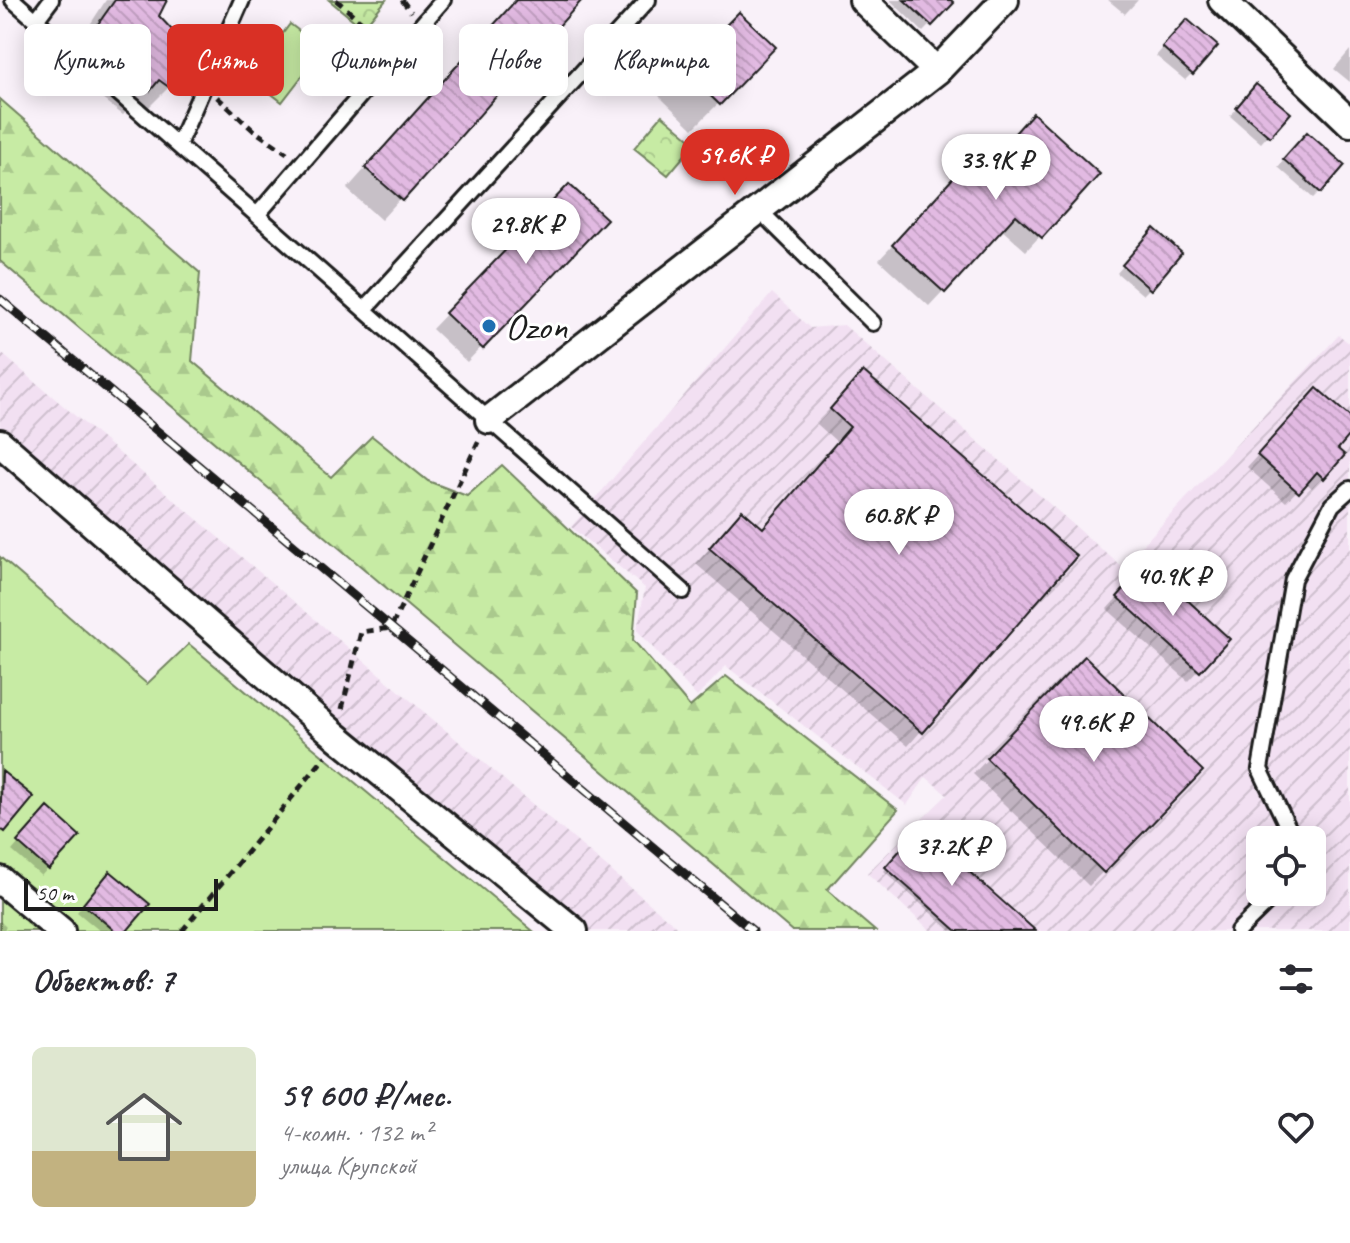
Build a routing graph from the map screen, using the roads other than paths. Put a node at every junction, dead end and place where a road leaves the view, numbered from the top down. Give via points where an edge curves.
1 (13, 0) edge
2 (51, 0) edge
3 (242, 0) edge
4 (443, 0) edge
5 (648, 0) edge
6 (863, 0) edge
7 (1005, 0) edge
8 (1222, 0) edge
9 (36, 20) junction
10 (937, 71) junction
11 (1350, 123) edge
12 (178, 145) junction
13 (759, 210) junction
14 (257, 215) junction
15 (365, 309) junction
16 (873, 323) dead end
17 (489, 420) junction
18 (0, 443) edge
19 (1350, 489) edge
20 (683, 591) dead end
21 (1287, 826) edge
22 (0, 880) edge
23 (1264, 906) edge
24 (61, 931) edge
25 (574, 931) edge
26 (1238, 931) edge

1 - 9 lane
2 - 9 lane
3 - 12 lane
4 - 14 lane
5 - 15 lane
6 - 10 street
7 - 10 street
8 - 11 street
9 - 12 lane
10 - 13 street
12 - 14 lane
13 - 16 lane
13 - 17 street
14 - 15 lane
15 - 17 lane
17 - 20 lane
18 - 25 street via 336,736
19 - 21 lane via 1332,505 1293,579 1260,769
22 - 24 street
23 - 26 lane

